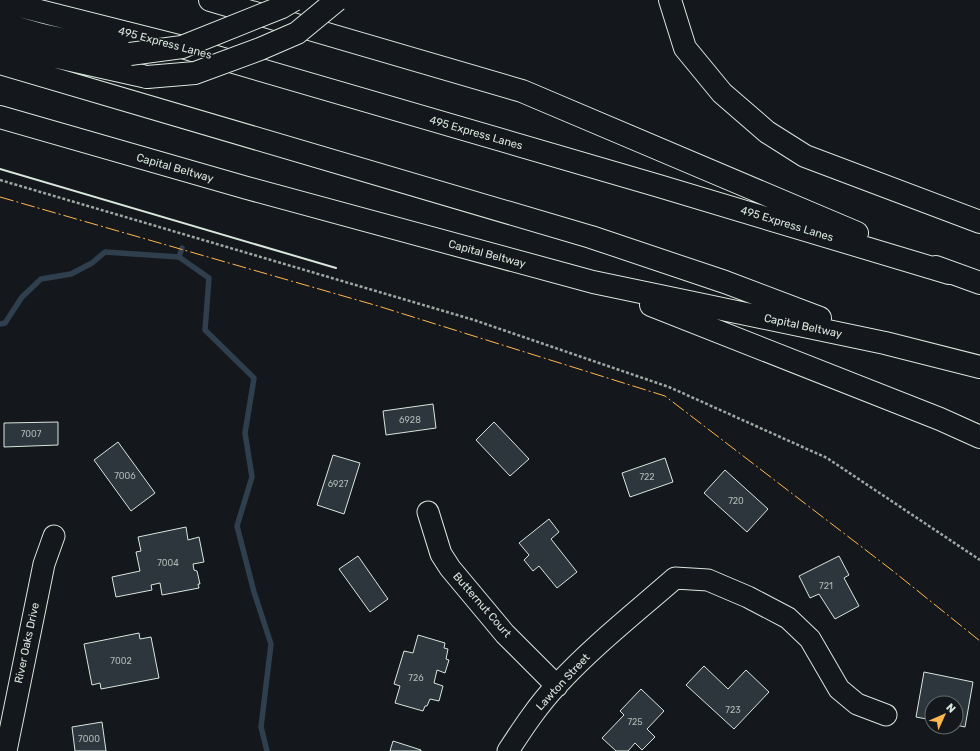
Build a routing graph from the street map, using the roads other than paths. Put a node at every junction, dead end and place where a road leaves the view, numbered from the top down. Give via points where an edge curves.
1 (210, 0) edge
2 (294, 0) edge
3 (337, 0) edge
4 (670, 0) edge
5 (0, 1) edge
6 (0, 23) edge
7 (0, 42) edge
8 (182, 47) junction
9 (0, 63) edge
10 (0, 117) edge
11 (980, 222) edge
12 (949, 273) junction
13 (592, 282) junction
14 (980, 282) edge
15 (885, 342) junction
16 (980, 367) edge
17 (980, 437) edge
18 (428, 512) dead end
19 (54, 536) dead end
20 (557, 686) junction
21 (886, 715) dead end
22 (6, 751) edge
23 (508, 751) edge

1 - 12 highway via 522,91
2 - 8 highway, bridge
3 - 7 highway, bridge via 297,33 195,72 147,77
4 - 11 highway via 685,48 722,93 767,132 805,156
5 - 8 highway, 495 Express Lanes
6 - 8 highway, bridge via 130,54
8 - 12 highway, 495 Express Lanes
9 - 15 highway via 591,237 725,282
10 - 13 highway, Capital Beltway via 247,188
12 - 14 highway
13 - 15 highway, Capital Beltway
13 - 17 highway via 841,379
15 - 16 highway, Capital Beltway
18 - 20 street, Butternut Court via 441,554 450,568 505,634
19 - 22 street, River Oaks Drive via 44,564
20 - 21 street, Lawton Street via 584,658 675,578 708,580 788,618 810,639 839,689 857,704
20 - 23 street, Lawton Street via 531,717

